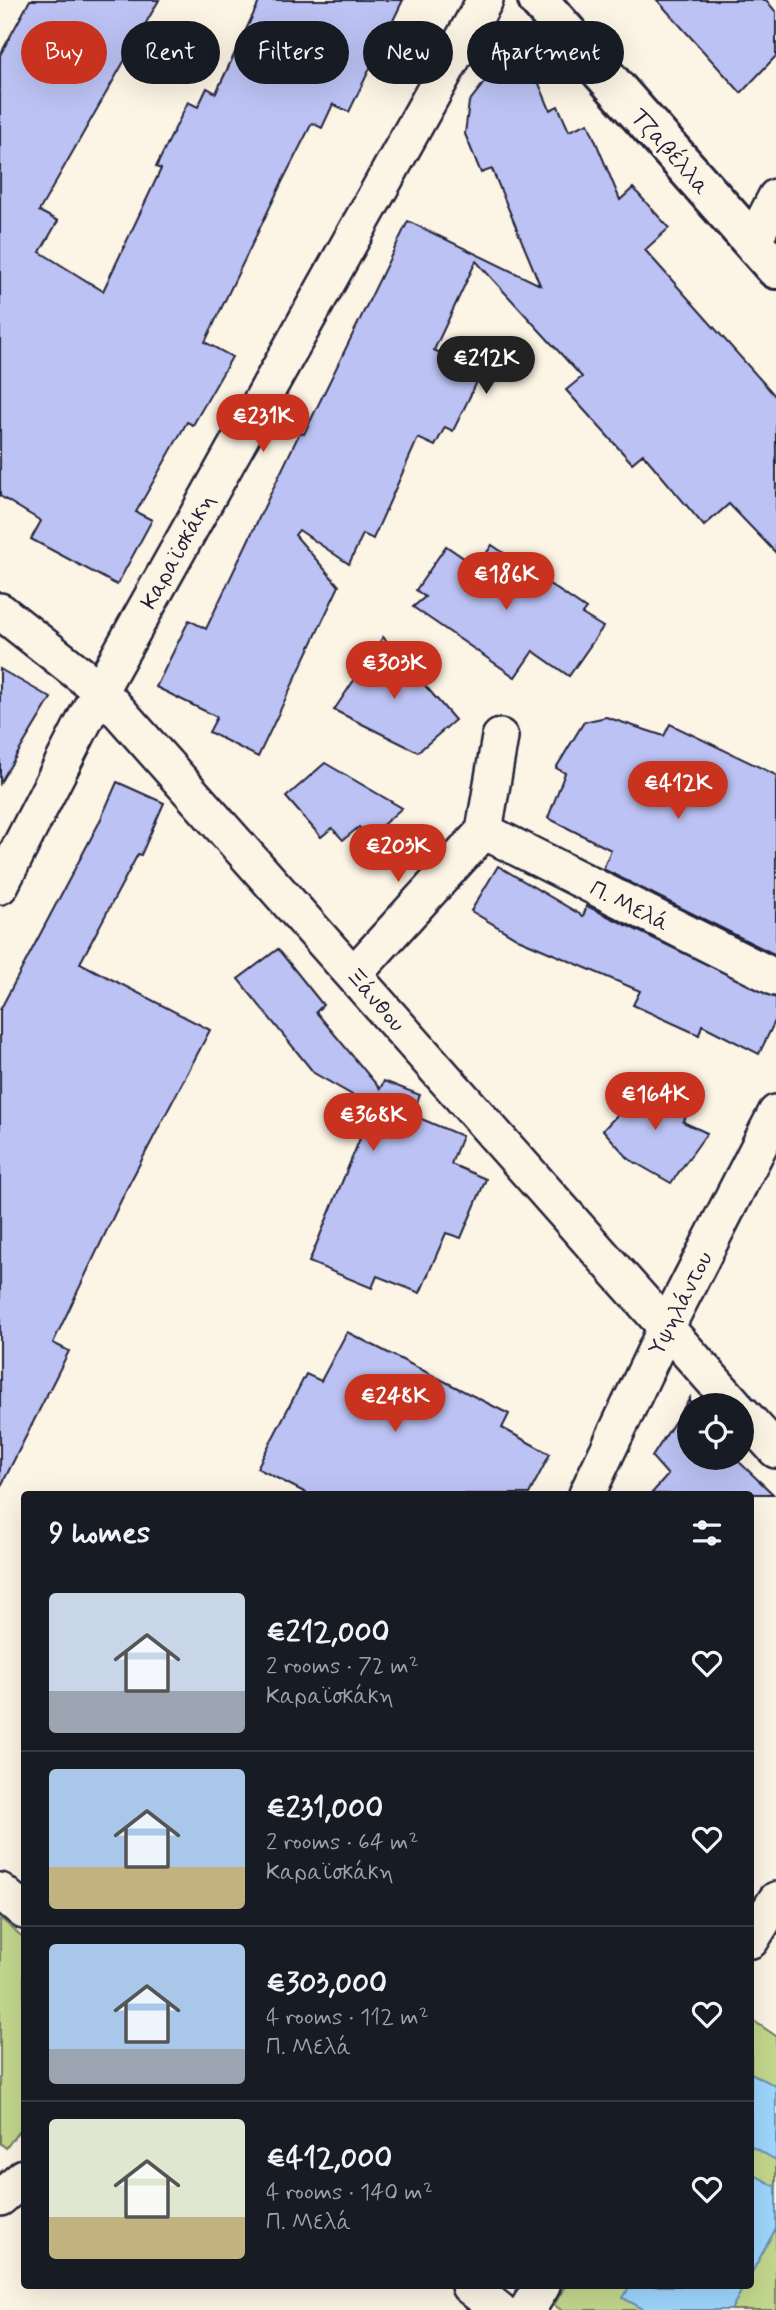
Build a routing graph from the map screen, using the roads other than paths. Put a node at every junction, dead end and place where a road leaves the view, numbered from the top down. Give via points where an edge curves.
1 (485, 0) edge
2 (538, 0) edge
3 (776, 197) edge
4 (764, 256) edge
5 (0, 611) edge
6 (100, 690) junction
7 (500, 737) dead end
8 (484, 831) junction
9 (0, 886) edge
10 (354, 974) junction
11 (776, 978) edge
12 (776, 1113) edge
13 (665, 1330) junction
14 (724, 1393) edge
15 (754, 1426) edge
16 (776, 1450) edge
17 (588, 1491) edge
18 (0, 1891) edge
19 (776, 1900) edge
20 (21, 1908) edge
21 (754, 1935) edge
22 (473, 2289) edge
23 (540, 2289) edge
24 (499, 2310) edge
25 (527, 2310) edge

1 - 6 street, Καραϊσκάκη
2 - 4 street, Τζαβέλλα
3 - 4 street
5 - 6 street, Ξάνθου
6 - 9 street, Καραϊσκάκη
6 - 10 street, Ξάνθου
7 - 8 street
8 - 10 street
8 - 11 street, Π. Μελά
10 - 13 street, Ξάνθου
12 - 13 street, Υψηλάντου
13 - 14 street, Ξάνθου
13 - 17 street, Υψηλάντου
15 - 16 street
18 - 20 street
19 - 21 street
22 - 24 street
23 - 25 street

